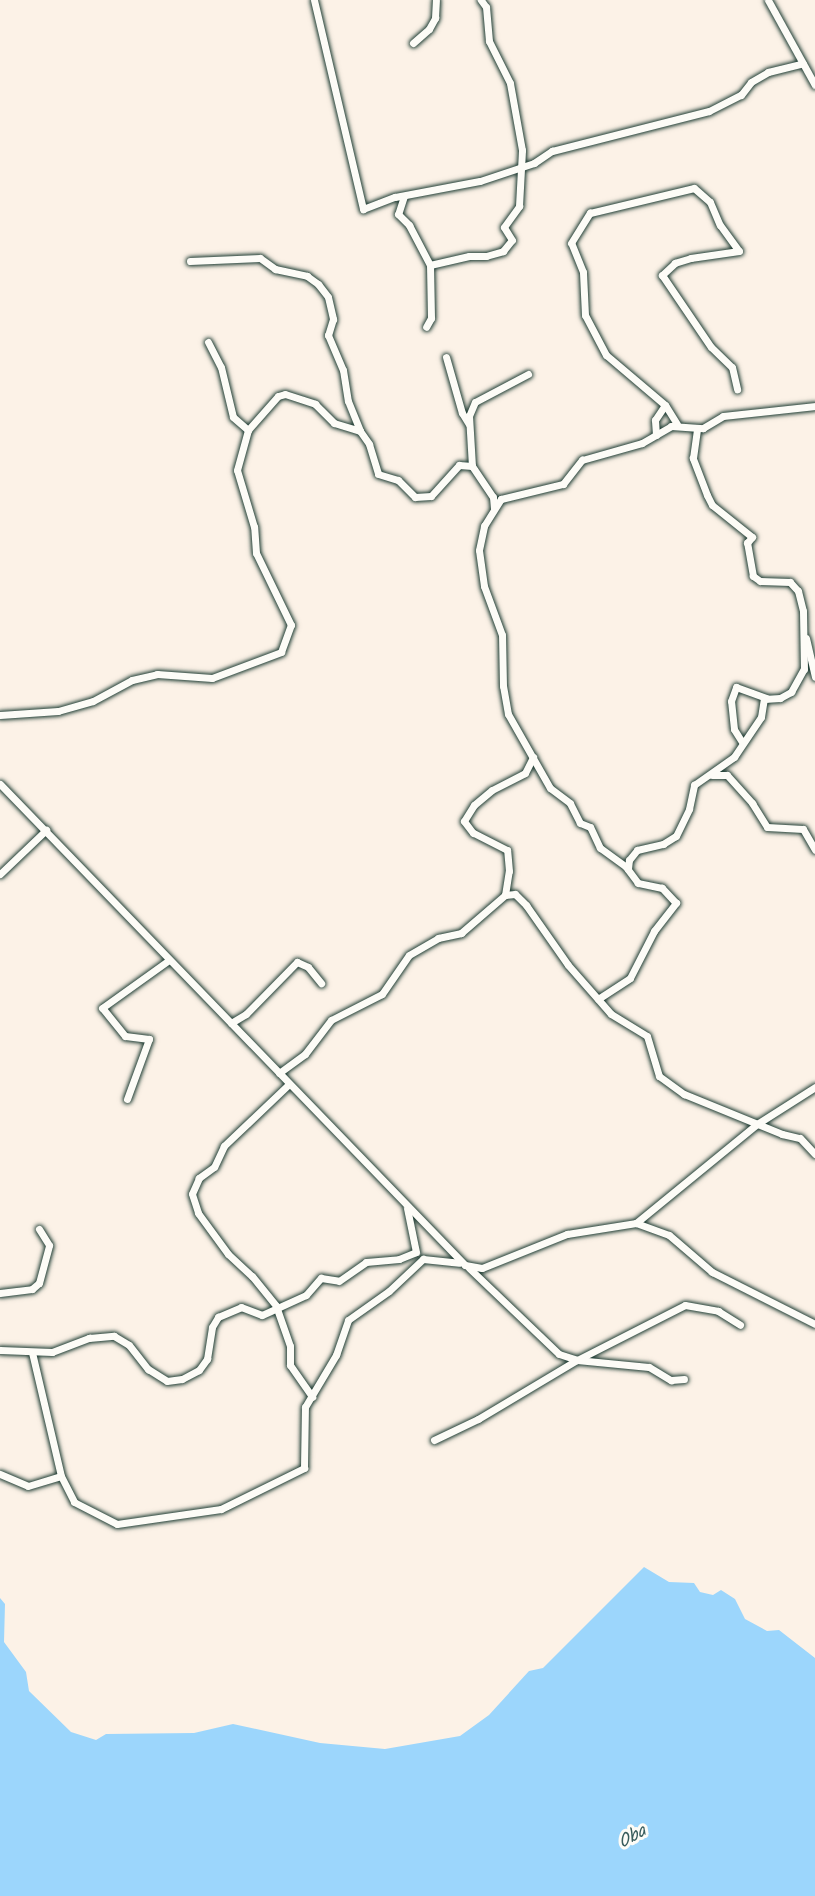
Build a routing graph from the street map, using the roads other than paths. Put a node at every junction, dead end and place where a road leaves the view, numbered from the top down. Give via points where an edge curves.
1 (314, 0) edge
2 (436, 0) edge
3 (481, 0) edge
4 (768, 0) edge
5 (413, 43) dead end
6 (802, 63) junction
7 (815, 85) edge
8 (518, 169) junction
9 (404, 196) junction
10 (190, 261) dead end
11 (430, 265) junction
12 (426, 327) dead end
13 (208, 342) dead end
14 (446, 357) dead end
15 (528, 374) dead end
16 (737, 389) dead end
17 (665, 405) junction
18 (815, 406) edge
19 (352, 415) junction
20 (469, 424) junction
21 (677, 424) junction
22 (347, 427) junction
23 (697, 429) junction
24 (248, 430) junction
25 (360, 431) junction
26 (656, 435) junction
27 (472, 466) junction
28 (495, 508) junction
29 (805, 636) junction
30 (815, 677) edge
31 (767, 698) junction
32 (0, 715) edge
33 (742, 742) junction
34 (533, 758) junction
35 (712, 775) junction
36 (0, 784) edge
37 (46, 830) junction
38 (815, 850) edge
39 (627, 869) junction
40 (0, 874) edge
41 (505, 895) junction
42 (169, 960) junction
43 (321, 983) dead end
44 (598, 999) junction
45 (231, 1023) junction
46 (279, 1073) junction
47 (290, 1084) junction
48 (815, 1087) edge
49 (127, 1099) dead end
50 (757, 1124) junction
51 (815, 1154) edge
52 (405, 1200) junction
53 (636, 1223) junction
54 (39, 1229) dead end
55 (465, 1265) junction
56 (0, 1293) edge
57 (276, 1306) junction
58 (815, 1324) edge
59 (740, 1325) dead end
60 (0, 1350) edge
61 (32, 1352) junction
62 (559, 1354) junction
63 (577, 1359) junction
64 (561, 1370) junction
65 (684, 1379) dead end
66 (312, 1397) junction
67 (434, 1440) dead end
68 (0, 1473) edge
69 (61, 1476) junction

1 - 9 street via 363,209
2 - 5 street via 435,18 429,30
3 - 8 street via 486,6 489,41 510,82 509,98 522,150
4 - 6 street
6 - 7 street
6 - 8 street via 768,72 751,82 741,95 709,111 552,151
8 - 9 street
8 - 11 street via 519,206 504,227 512,240 503,251
9 - 11 street via 398,214 409,225
10 - 19 street via 260,258 275,268 308,276 318,284 328,297 333,320 328,335 343,370
11 - 12 street via 431,318
13 - 24 street via 221,367 233,417
14 - 20 street via 462,413
15 - 20 street via 483,395 475,402
16 - 17 street via 732,367 711,347 662,275 675,263 691,258 739,251 720,225 710,202 694,188 639,199 590,213 571,243 583,272 585,315 606,355
17 - 21 street
17 - 26 street via 655,420
18 - 23 street via 723,416
19 - 22 street
19 - 25 street
20 - 27 street
21 - 23 street
21 - 26 street
22 - 24 street via 334,423 315,404 285,394 275,399
22 - 25 street
23 - 29 street via 693,458 709,501 752,537 747,543 756,580 794,585 804,610
24 - 32 street via 238,479 254,526 256,553 291,625 281,652 212,678 157,674 58,711
25 - 27 street via 369,444 378,474 398,480 415,497 431,496 459,465
26 - 28 street via 582,460 563,484 501,499
27 - 28 street via 493,497
28 - 34 street via 484,526 479,550 484,586 502,635 505,708
29 - 30 street
29 - 31 street via 799,684 780,698
31 - 33 street via 761,717
31 - 33 street via 736,687 731,701 734,729
33 - 35 street via 734,757
34 - 39 street via 550,788 570,802 580,824 590,826 600,848
34 - 41 street via 525,773 492,790 464,820 473,833 507,850 509,880
35 - 38 street via 727,775 752,802 766,827 803,830
35 - 39 street via 694,785 689,809 676,836 637,850
36 - 37 street
37 - 40 street
37 - 42 street
39 - 44 street via 638,883 662,888 676,906 654,931 630,978
41 - 44 street via 515,894 526,905
41 - 46 street via 461,933 438,938 409,955 382,994 331,1020 305,1054
42 - 45 street
42 - 49 street via 102,1008 125,1036 149,1040
43 - 45 street via 308,967 297,962 246,1014
44 - 50 street via 619,1021 647,1036 654,1068 665,1081 684,1094
45 - 46 street
46 - 47 street
47 - 52 street
47 - 57 street via 224,1146 214,1167 199,1178 192,1194 198,1213 228,1254 252,1275
48 - 50 street
50 - 51 street via 800,1138
50 - 53 street
52 - 55 street via 443,1246
52 - 57 street via 416,1252 399,1259 366,1262 339,1281 321,1278 306,1295
53 - 55 street via 545,1240 482,1268
53 - 58 street via 669,1235 712,1272
54 - 56 street via 49,1245 39,1282 32,1288
55 - 62 street
55 - 66 street via 448,1259 423,1259 389,1291 348,1320 336,1355
57 - 61 street via 262,1315 241,1307 218,1317 212,1327 207,1359 199,1370 182,1379 167,1381 148,1369 129,1345 114,1336 89,1338 66,1350
57 - 66 street via 290,1346 290,1365
59 - 63 street via 717,1311 685,1305
60 - 61 street via 21,1348
61 - 69 street
62 - 63 street
62 - 64 street
63 - 64 street
63 - 65 street via 649,1367 671,1380
64 - 67 street
66 - 69 street via 303,1421 307,1465 221,1509 117,1524 74,1502
68 - 69 street via 28,1486

